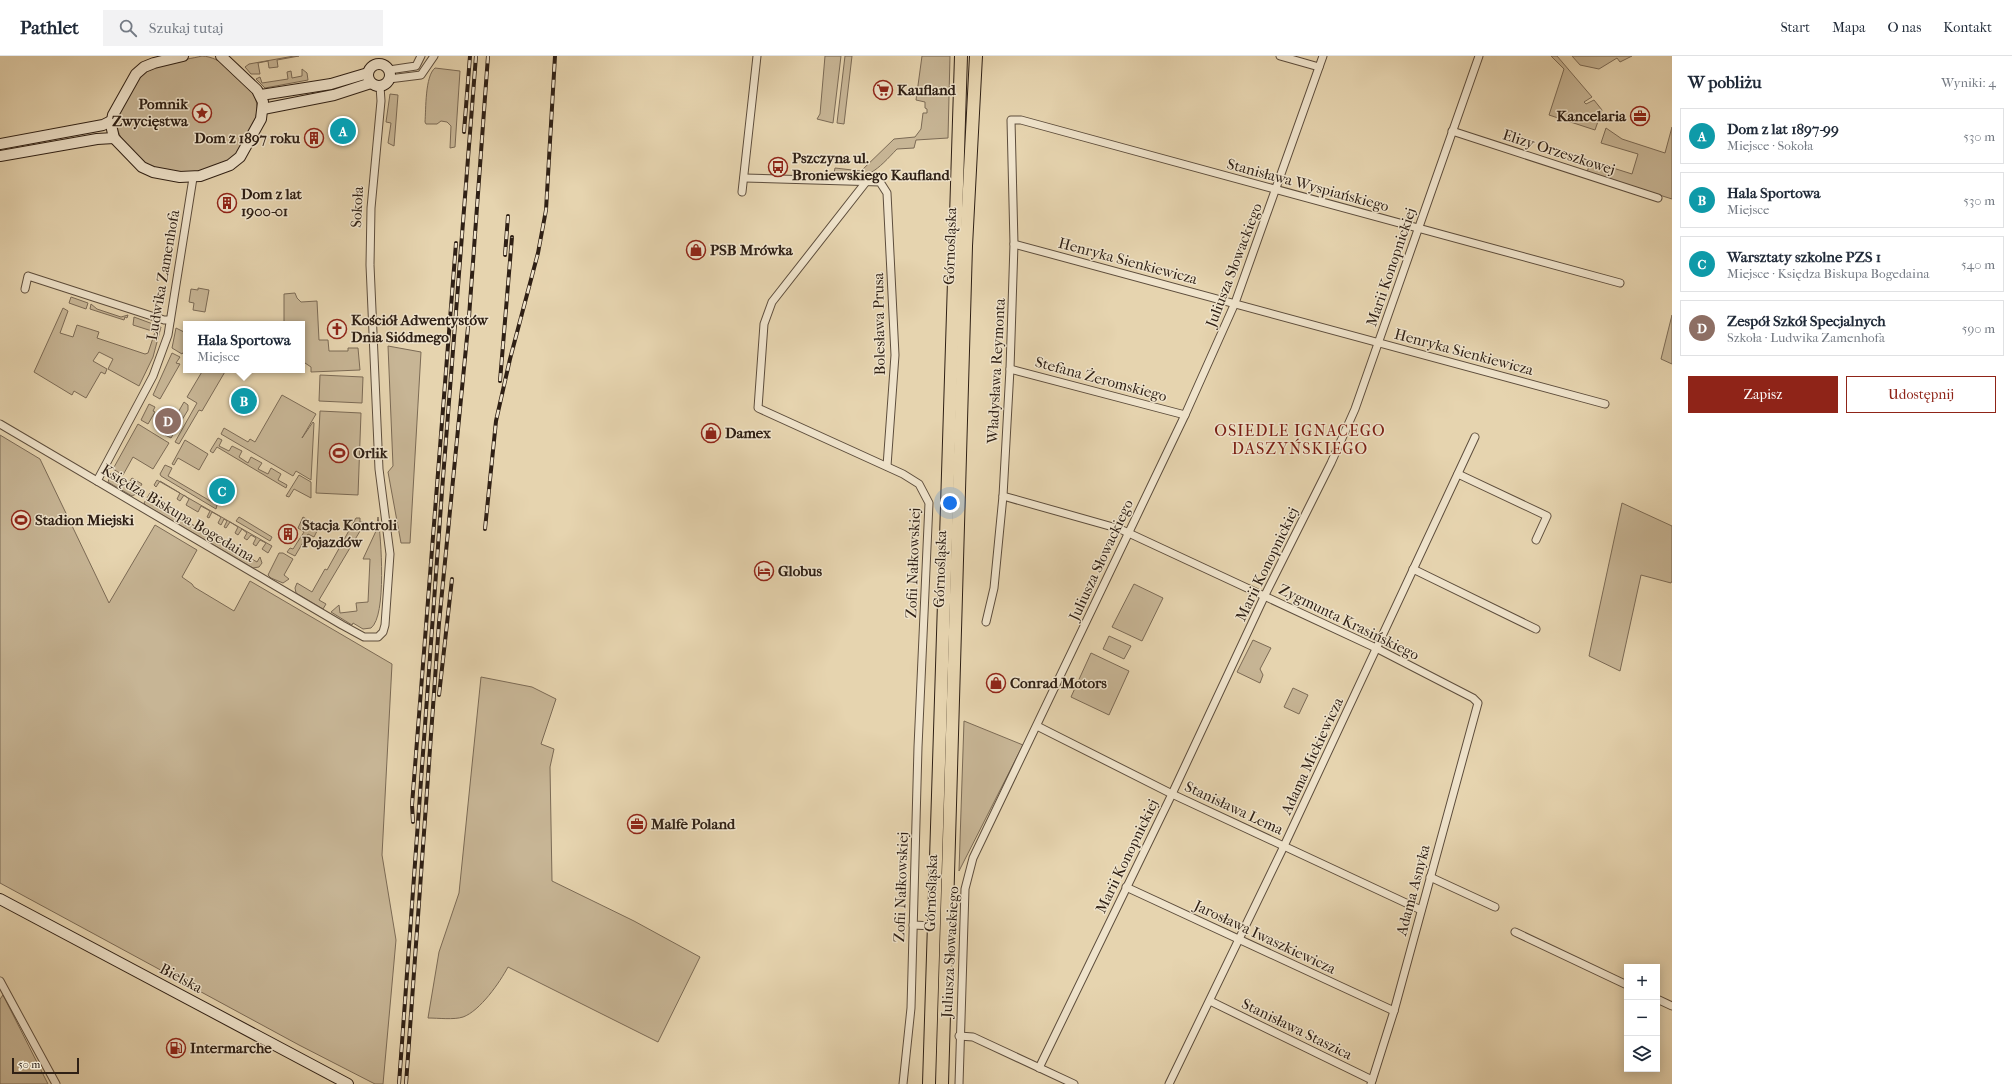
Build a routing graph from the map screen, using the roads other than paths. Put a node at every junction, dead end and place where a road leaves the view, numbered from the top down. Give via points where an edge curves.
1 (183, 56) edge
2 (221, 56) edge
3 (421, 56) edge
4 (434, 56) edge
5 (756, 56) edge
6 (961, 56) edge
7 (976, 56) edge
8 (1280, 56) edge
9 (1323, 56) edge
10 (1479, 56) edge
11 (387, 67) edge
12 (1319, 67) junction
13 (373, 80) junction
14 (261, 95) junction
15 (263, 109) junction
16 (1011, 120) joint
17 (111, 121) junction
18 (1452, 131) junction
19 (114, 138) junction
20 (0, 144) edge
21 (0, 156) edge
22 (193, 178) junction
23 (744, 178) junction
24 (866, 182) junction
25 (1276, 190) junction
26 (742, 192) dead end
27 (1658, 198) dead end
28 (1418, 229) junction
29 (1014, 244) junction
30 (1620, 283) dead end
31 (25, 289) dead end
32 (1235, 303) junction
33 (170, 320) junction
34 (1379, 342) junction
35 (1010, 369) junction
36 (1605, 404) dead end
37 (1185, 415) junction
38 (0, 424) edge
39 (1475, 437) dead end
40 (887, 466) junction
41 (1458, 474) junction
42 (97, 481) junction
43 (1003, 496) junction
44 (1128, 532) junction
45 (1536, 540) dead end
46 (1413, 569) junction
47 (1265, 596) junction
48 (986, 622) dead end
49 (1536, 629) dead end
50 (378, 637) joint
51 (1376, 648) junction
52 (1478, 704) joint
53 (1037, 726) junction
54 (1172, 794) junction
55 (1284, 846) junction
56 (1430, 877) junction
57 (1126, 887) junction
58 (0, 899) edge
59 (1495, 907) dead end
60 (1421, 910) junction
61 (913, 925) junction
62 (934, 926) junction
63 (1515, 932) dead end
64 (1239, 940) junction
65 (0, 981) edge
66 (1624, 984) edge
67 (1659, 1000) edge
68 (1210, 1002) junction
69 (1672, 1006) edge
70 (1394, 1011) junction
71 (959, 1036) junction
72 (1039, 1068) junction
73 (1372, 1082) edge
74 (56, 1084) edge
75 (348, 1084) edge
76 (903, 1084) edge
77 (929, 1084) edge
78 (942, 1084) edge
79 (959, 1084) edge
80 (1074, 1084) edge
81 (1169, 1084) edge

1 - 17 street via 154,63 140,70 133,78
2 - 14 street
3 - 11 street via 416,66
4 - 11 street via 421,75
5 - 23 street
6 - 62 main road, Górnośląska
7 - 78 main road, Górnośląska via 966,246
8 - 12 street
9 - 12 street, Juliusza Słowackiego
10 - 18 street, Marii Konopnickiej
11 - 13 street via 374,66
11 - 13 street via 386,83
12 - 25 street, Juliusza Słowackiego
13 - 14 street
13 - 15 street via 334,95
13 - 50 street, Sokoła via 382,101 371,208 372,331 379,469 390,554 385,625
14 - 15 street
15 - 22 street via 261,119 238,160
16 - 25 street, Stanisława Wyspiańskiego via 1021,120
16 - 29 street, Władysława Reymonta
17 - 19 street
17 - 20 street via 103,125
18 - 27 street, Elizy Orzeszkowej
18 - 28 street, Marii Konopnickiej
19 - 21 street
19 - 22 street via 145,169
22 - 33 street, Ludwika Zamenhofa
23 - 24 street
23 - 26 street
24 - 40 street, Bolesława Prusa via 880,182 887,193 895,355
24 - 40 street, Zofii Nałkowskiej via 772,302 764,324 758,408
25 - 28 street, Stanisława Wyspiańskiego
25 - 32 street, Juliusza Słowackiego
28 - 30 street, Stanisława Wyspiańskiego
28 - 34 street, Marii Konopnickiej
29 - 32 street, Henryka Sienkiewicza
29 - 35 street, Władysława Reymonta
31 - 33 street via 28,276
32 - 34 street, Henryka Sienkiewicza
32 - 37 street, Juliusza Słowackiego
33 - 42 street, Ludwika Zamenhofa via 168,336 153,376
34 - 36 street, Henryka Sienkiewicza
34 - 47 street, Marii Konopnickiej via 1355,409 1331,463
35 - 37 street, Stefana Żeromskiego
35 - 43 street, Władysława Reymonta
37 - 44 street, Juliusza Słowackiego
38 - 42 street, Księdza Biskupa Bogedaina
39 - 41 street, Adama Mickiewicza
40 - 61 street, Zofii Nałkowskiej via 919,484 929,502
41 - 45 street via 1547,516
41 - 46 street, Adama Mickiewicza
42 - 50 street, Księdza Biskupa Bogedaina via 342,625 364,637
43 - 44 street, Zygmunta Krasińskiego
43 - 48 street, Władysława Reymonta via 994,588
44 - 47 street, Zygmunta Krasińskiego
44 - 53 street, Juliusza Słowackiego
46 - 49 street
46 - 51 street, Adama Mickiewicza
47 - 51 street, Zygmunta Krasińskiego
47 - 54 street, Marii Konopnickiej
51 - 52 street, Zygmunta Krasińskiego via 1473,698
51 - 55 street, Adama Mickiewicza
52 - 56 street, Adama Asnyka
53 - 54 street, Stanisława Lema
53 - 71 street, Juliusza Słowackiego via 973,858 965,889
54 - 55 street, Stanisława Lema
54 - 57 street, Marii Konopnickiej
55 - 60 street, Stanisława Lema
55 - 64 street, Adama Mickiewicza
56 - 59 street
56 - 60 street, Adama Asnyka
57 - 64 street, Jarosława Iwaszkiewicza
57 - 72 street, Marii Konopnickiej
58 - 75 street, Bielska
60 - 70 street, Adama Asnyka
61 - 62 street
61 - 76 street, Zofii Nałkowskiej via 911,1008
62 - 77 main road, Górnośląska
63 - 66 street
64 - 68 street, Adama Mickiewicza
64 - 70 street, Jarosława Iwaszkiewicza
65 - 74 street
67 - 69 street
68 - 73 street, Stanisława Staszica
68 - 81 street, Adama Mickiewicza
70 - 73 street, Adama Asnyka
71 - 72 street via 973,1037
71 - 79 street, Juliusza Słowackiego
72 - 80 street

